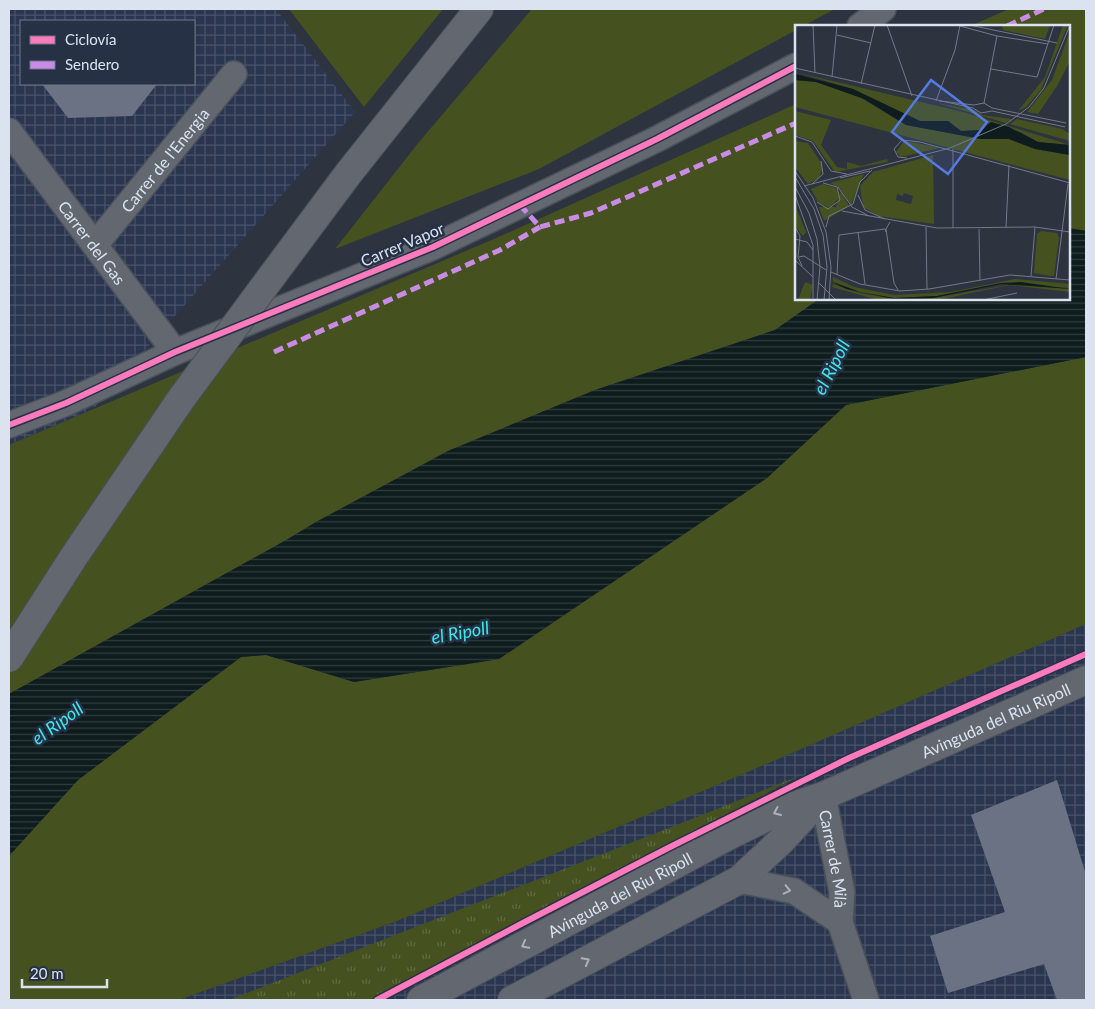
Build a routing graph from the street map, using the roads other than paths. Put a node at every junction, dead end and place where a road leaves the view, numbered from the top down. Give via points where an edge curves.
1 (479, 9) edge
2 (883, 9) edge
3 (861, 25) edge
4 (795, 67) edge
5 (234, 74) dead end
6 (9, 131) edge
7 (95, 245) junction
8 (175, 352) junction
9 (9, 425) edge
10 (9, 658) edge
11 (1086, 680) edge
12 (823, 796) junction
13 (739, 880) junction
14 (840, 922) junction
15 (421, 1000) edge
16 (512, 1000) edge
17 (866, 1000) edge

1 - 10 street, bridge via 348,174 181,399
2 - 3 street
4 - 8 street, Carrer Vapor via 657,139 433,247
5 - 7 street, Carrer de l'Energia
6 - 7 street, Carrer del Gas
7 - 8 street, Carrer del Gas
8 - 9 street, Carrer Vapor via 66,403
11 - 12 street, Avinguda del Riu Ripoll
12 - 13 street, Avinguda del Riu Ripoll
12 - 14 street, Carrer de Milà via 842,892
12 -> 15 street, Avinguda del Riu Ripoll via 781,810 732,834
13 -> 14 street, Carrer de Milà via 794,891
16 -> 13 street, Avinguda del Riu Ripoll
14 - 17 street, Carrer de Milà

